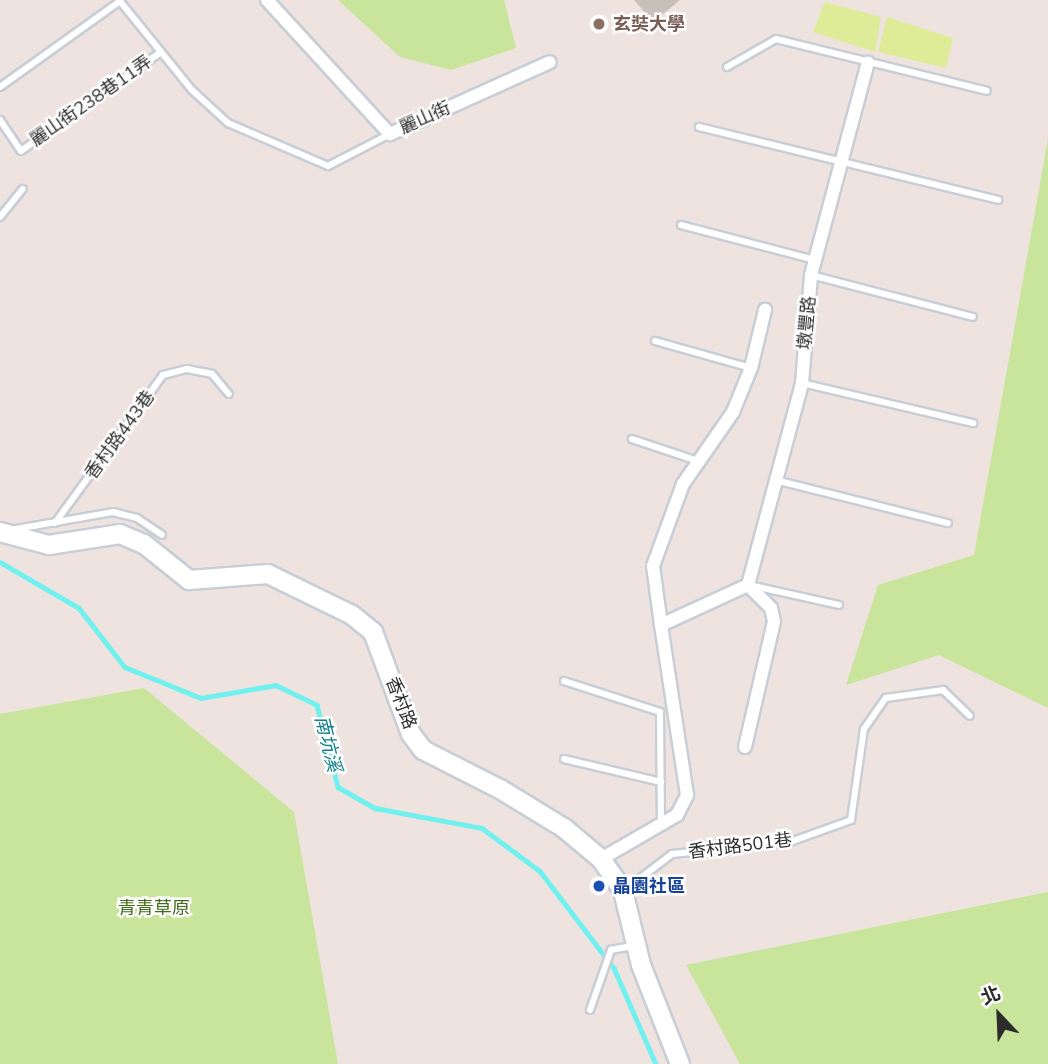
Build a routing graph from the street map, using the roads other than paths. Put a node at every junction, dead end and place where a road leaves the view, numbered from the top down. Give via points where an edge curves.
1 (119, 0) edge
2 (267, 0) edge
3 (161, 52) junction
4 (550, 62) dead end
5 (868, 62) junction
6 (727, 66) dead end
7 (0, 87) edge
8 (987, 91) dead end
9 (0, 120) edge
10 (699, 127) dead end
11 (390, 134) junction
12 (841, 162) junction
13 (23, 189) dead end
14 (998, 200) dead end
15 (0, 217) edge
16 (681, 225) dead end
17 (815, 260) junction
18 (811, 275) junction
19 (765, 310) dead end
20 (973, 317) dead end
21 (655, 341) dead end
22 (751, 368) junction
23 (802, 383) junction
24 (229, 394) dead end
25 (972, 424) dead end
26 (632, 439) dead end
27 (700, 462) junction
28 (779, 481) junction
29 (55, 523) junction
30 (948, 523) dead end
31 (0, 530) edge
32 (162, 535) dead end
33 (748, 585) junction
34 (839, 605) dead end
35 (661, 625) junction
36 (564, 681) dead end
37 (970, 716) dead end
38 (745, 747) dead end
39 (564, 759) dead end
40 (660, 782) junction
41 (661, 824) junction
42 (601, 859) junction
43 (623, 891) junction
44 (637, 945) junction
45 (590, 1010) dead end
46 (680, 1064) edge

1 - 3 lane
1 - 7 lane
2 - 11 street, 麗山街
3 - 9 lane, 麗山街238巷11弄 via 21,151
3 - 11 lane via 228,123 328,166
4 - 11 street, 麗山街
5 - 6 lane via 776,39
5 - 8 lane
5 - 12 street, 墩豐路
10 - 12 lane
12 - 14 lane
12 - 17 street, 墩豐路
13 - 15 lane
16 - 17 lane
17 - 18 street, 墩豐路
18 - 20 lane
18 - 23 street, 墩豐路
19 - 22 street
21 - 22 lane
22 - 27 street via 723,432
23 - 25 lane
23 - 28 street, 墩豐路
24 - 29 lane, 香村路443巷 via 212,374 187,369 163,375
26 - 27 lane
27 - 35 street via 683,484 653,566
28 - 30 lane
28 - 33 street, 墩豐路
29 - 31 lane, 香村路
29 - 32 lane, 香村路 via 113,512 137,518
31 - 42 street, 香村路 via 49,545 120,534 144,544 189,580 259,573 284,577 373,632 411,734 430,757 500,789
33 - 34 lane
33 - 35 street
33 - 38 street via 771,608 774,621
35 - 41 street via 687,795 677,815
36 - 40 lane via 660,712
37 - 43 lane, 香村路501巷 via 943,690 886,698 864,729 851,820 790,842 672,855
39 - 40 lane
40 - 41 lane
41 - 42 street
42 - 43 street, 香村路
43 - 44 street, 香村路
44 - 45 lane via 611,950
44 - 46 street, 香村路

